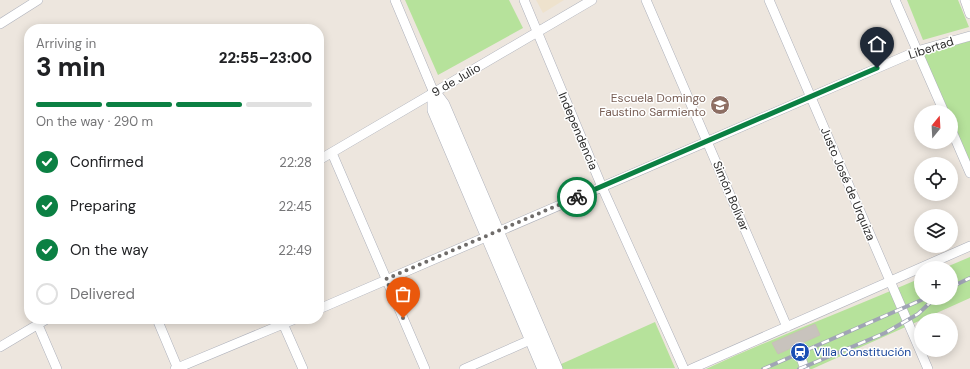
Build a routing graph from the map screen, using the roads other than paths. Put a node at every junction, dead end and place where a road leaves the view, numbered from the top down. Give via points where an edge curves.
1 (38, 0) edge
2 (395, 0) edge
3 (524, 0) edge
4 (592, 0) edge
5 (646, 0) edge
6 (769, 0) edge
7 (895, 0) edge
8 (965, 0) edge
9 (970, 14) edge
10 (0, 24) edge
11 (537, 33) junction
12 (970, 36) edge
13 (917, 51) junction
14 (434, 93) junction
15 (810, 96) junction
16 (941, 105) edge
17 (708, 142) junction
18 (958, 145) edge
19 (332, 153) junction
20 (324, 157) edge
21 (970, 173) edge
22 (602, 187) junction
23 (493, 234) junction
24 (970, 246) edge
25 (386, 279) junction
26 (890, 281) junction
27 (324, 306) edge
28 (158, 324) edge
29 (278, 324) edge
30 (283, 324) edge
31 (38, 325) joint
32 (788, 327) junction
33 (537, 337) junction
34 (0, 347) edge
35 (801, 358) dead end
36 (57, 369) edge
37 (177, 369) edge
38 (303, 369) edge
39 (425, 369) edge
40 (464, 369) edge
41 (544, 369) edge
42 (556, 369) edge
43 (684, 369) edge
44 (691, 369) edge
45 (805, 369) edge
46 (928, 369) edge

1 - 10 street
2 - 14 street
3 - 11 street, Independencia
4 - 11 street, 9 de Julio
5 - 17 street, Simón Bolívar
6 - 15 street, Justo José de Urquiza
7 - 13 street
8 - 9 street
11 - 14 street, 9 de Julio
11 - 22 street, Independencia
12 - 13 street, Libertad
13 - 15 street, Libertad
13 - 16 street
14 - 19 street, 9 de Julio
14 - 23 main road via 443,105
15 - 17 street, Libertad
15 - 26 street, Justo José de Urquiza
17 - 22 street, Libertad
17 - 32 street, Simón Bolívar
18 - 21 street
19 - 20 street, 9 de Julio
19 - 25 street
22 - 23 street, Libertad
22 - 43 street, Independencia
23 - 25 street, Libertad
23 - 33 main road
24 - 26 street
25 - 27 street, Libertad
25 - 39 street
26 - 32 street
26 - 46 street, Justo José de Urquiza
28 - 37 street
29 - 37 street
30 - 38 street
31 - 34 street
31 - 36 street
32 - 44 street
33 - 40 street
33 - 41 main road
33 - 42 main road
35 - 45 street

